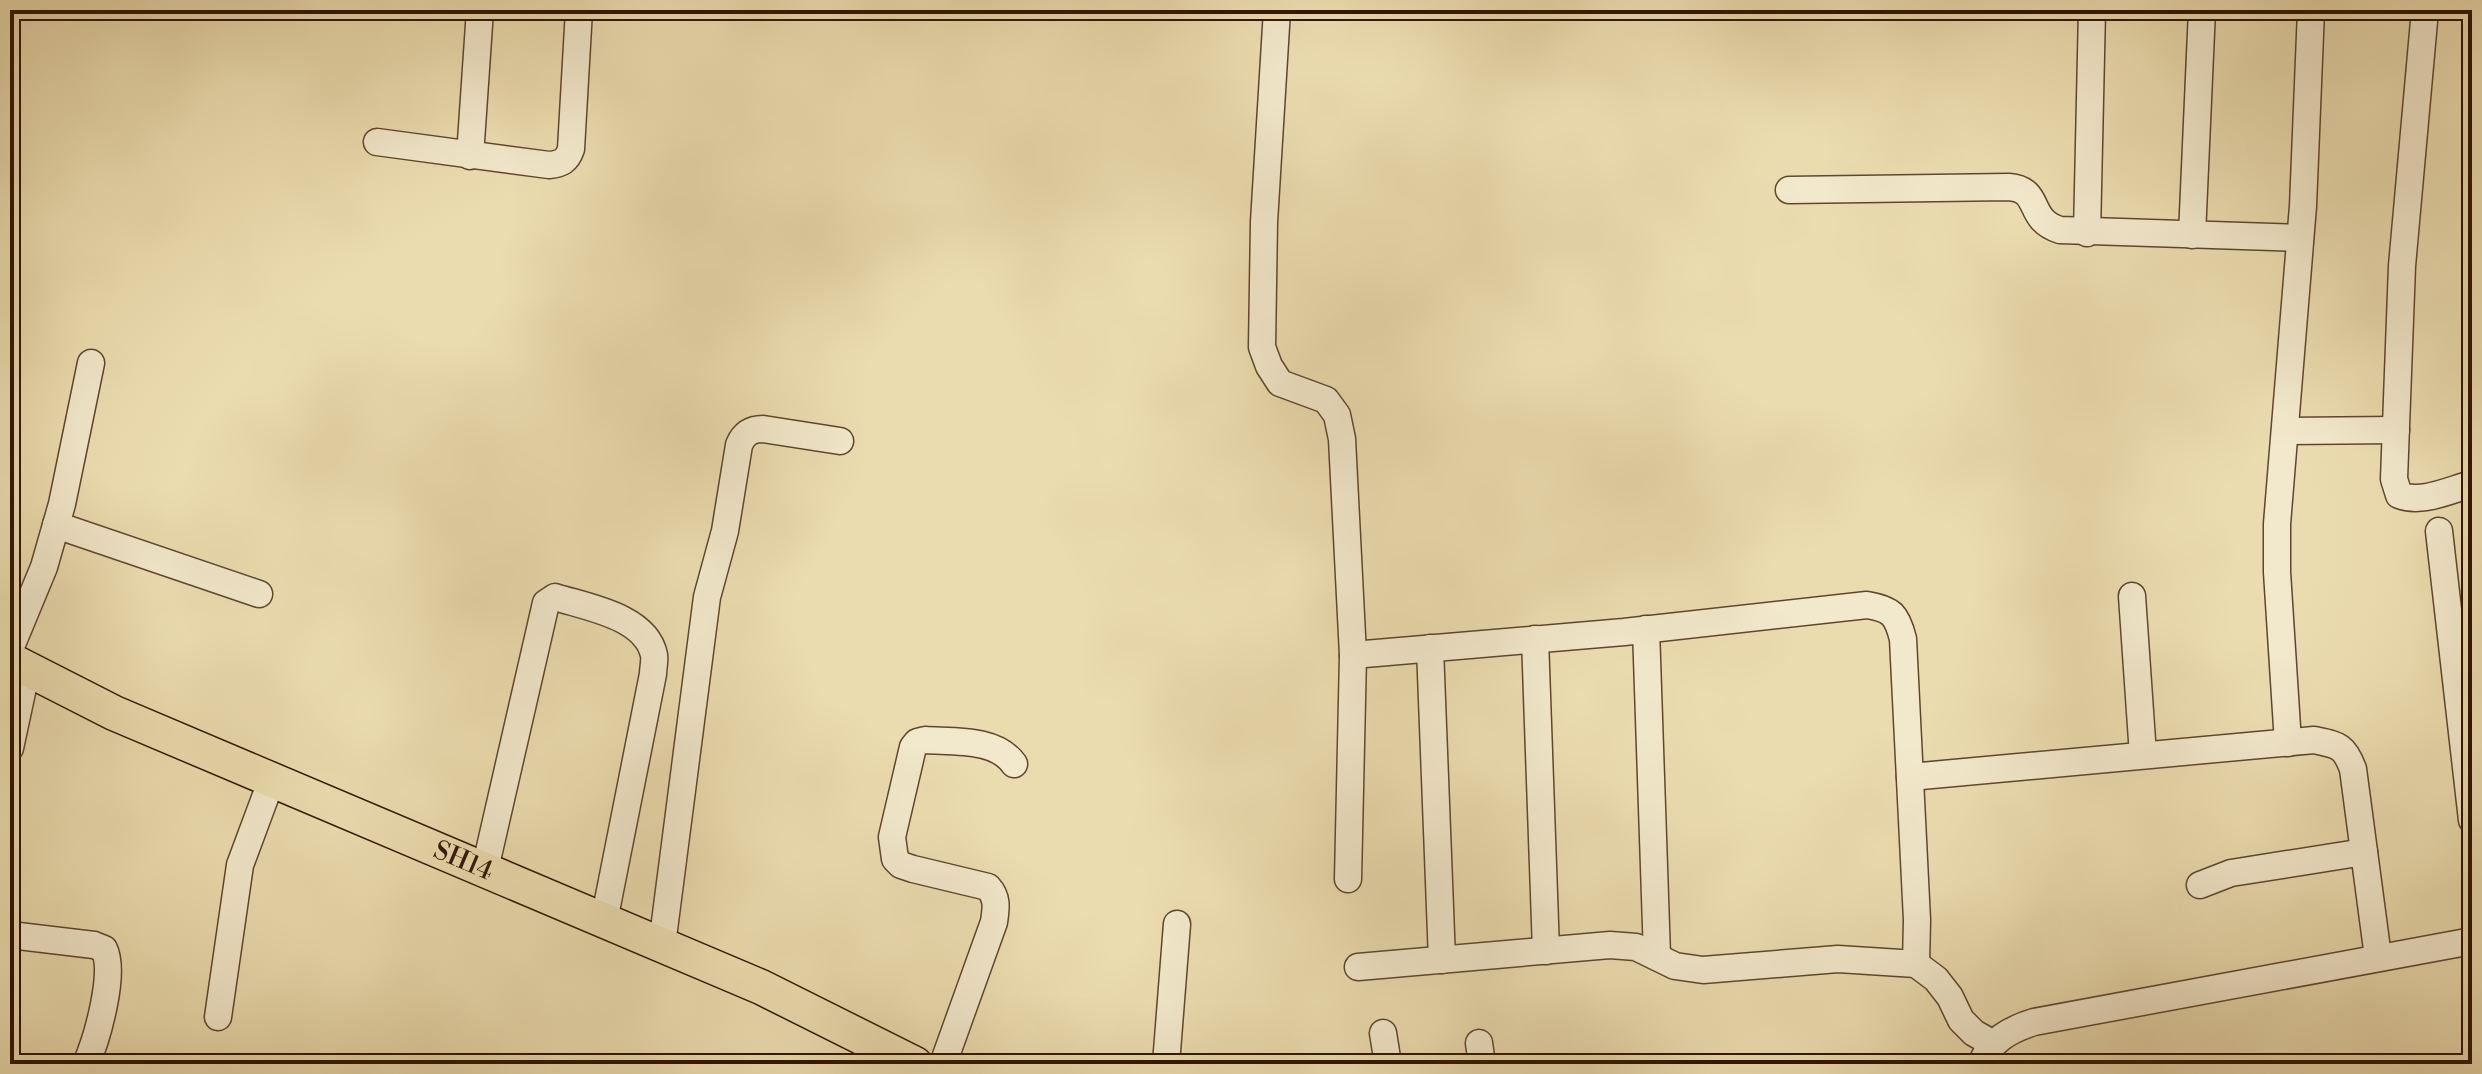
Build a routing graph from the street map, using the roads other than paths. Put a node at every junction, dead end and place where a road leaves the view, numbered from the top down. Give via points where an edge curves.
1 (480, 10) edge
2 (579, 10) edge
3 (1277, 10) edge
4 (2092, 10) edge
5 (2202, 10) edge
6 (2311, 10) edge
7 (2425, 10) edge
8 (377, 142) dead end
9 (470, 156) junction
10 (1789, 190) dead end
11 (2087, 233) junction
12 (2192, 235) junction
13 (2300, 238) junction
14 (91, 363) dead end
15 (2396, 430) junction
16 (2285, 431) junction
17 (840, 441) dead end
18 (2472, 484) edge
19 (56, 525) junction
20 (2439, 531) dead end
21 (259, 594) dead end
22 (2132, 596) dead end
23 (1646, 629) junction
24 (1535, 639) junction
25 (1430, 648) junction
26 (1353, 655) junction
27 (16, 659) edge
28 (2288, 743) junction
29 (10, 748) edge
30 (2143, 755) junction
31 (1014, 764) dead end
32 (1910, 777) junction
33 (272, 779) junction
34 (2472, 820) edge
35 (2364, 852) junction
36 (485, 869) junction
37 (1348, 879) dead end
38 (2200, 885) dead end
39 (604, 921) junction
40 (1177, 924) dead end
41 (10, 935) edge
42 (2472, 941) edge
43 (662, 945) junction
44 (1546, 951) junction
45 (1657, 956) junction
46 (2378, 957) junction
47 (1442, 960) junction
48 (1916, 964) junction
49 (1358, 967) dead end
50 (218, 1017) dead end
51 (1383, 1033) dead end
52 (1986, 1053) edge
53 (86, 1064) edge
54 (915, 1064) edge
55 (943, 1064) edge
56 (1166, 1064) edge
57 (1388, 1064) edge

1 - 9 street
2 - 9 street via 568,158 549,165
3 - 26 street via 1262,347 1280,383 1326,400 1337,415
4 - 11 street
5 - 12 street
6 - 13 street
7 - 15 street via 2402,266
8 - 9 street
10 - 11 street via 2021,188 2047,226
11 - 12 street
12 - 13 street
13 - 16 street
14 - 19 street
15 - 16 street
15 - 18 street via 2394,479 2399,495 2423,499
16 - 28 street via 2277,572
17 - 43 street via 753,429 739,445 725,531 707,597
19 - 21 street
19 - 27 street
20 - 34 street
22 - 30 street
23 - 24 street
23 - 32 street via 1884,607 1898,619 1903,639
23 - 45 street
24 - 25 street
24 - 44 street
25 - 26 street
25 - 47 street
26 - 37 street
27 - 29 street
27 - 33 main road, SH14 / SH14 via 114,713
28 - 30 street
28 - 35 street via 2314,740 2347,752
30 - 32 street
31 - 55 street via 1009,756 983,745 925,740 913,747 892,837 895,859 913,869 988,887 996,906
32 - 48 street
33 - 36 main road, SH14 / SH14
33 - 50 street via 240,865
35 - 38 street via 2231,873
35 - 46 street
36 - 39 main road, SH14 / SH14
36 - 39 street via 546,603 555,597 623,620 643,634 654,654 653,674
39 - 43 main road, SH14 / SH14
40 - 56 street
41 - 53 street via 104,949 108,974
42 - 46 street
43 - 54 main road, SH14 / SH14 via 761,987
44 - 45 street via 1610,945
44 - 47 street
45 - 48 street via 1675,966 1703,970 1838,959
46 - 52 street via 2034,1022 2014,1029
47 - 49 street
48 - 52 street via 1936,979
51 - 57 street

